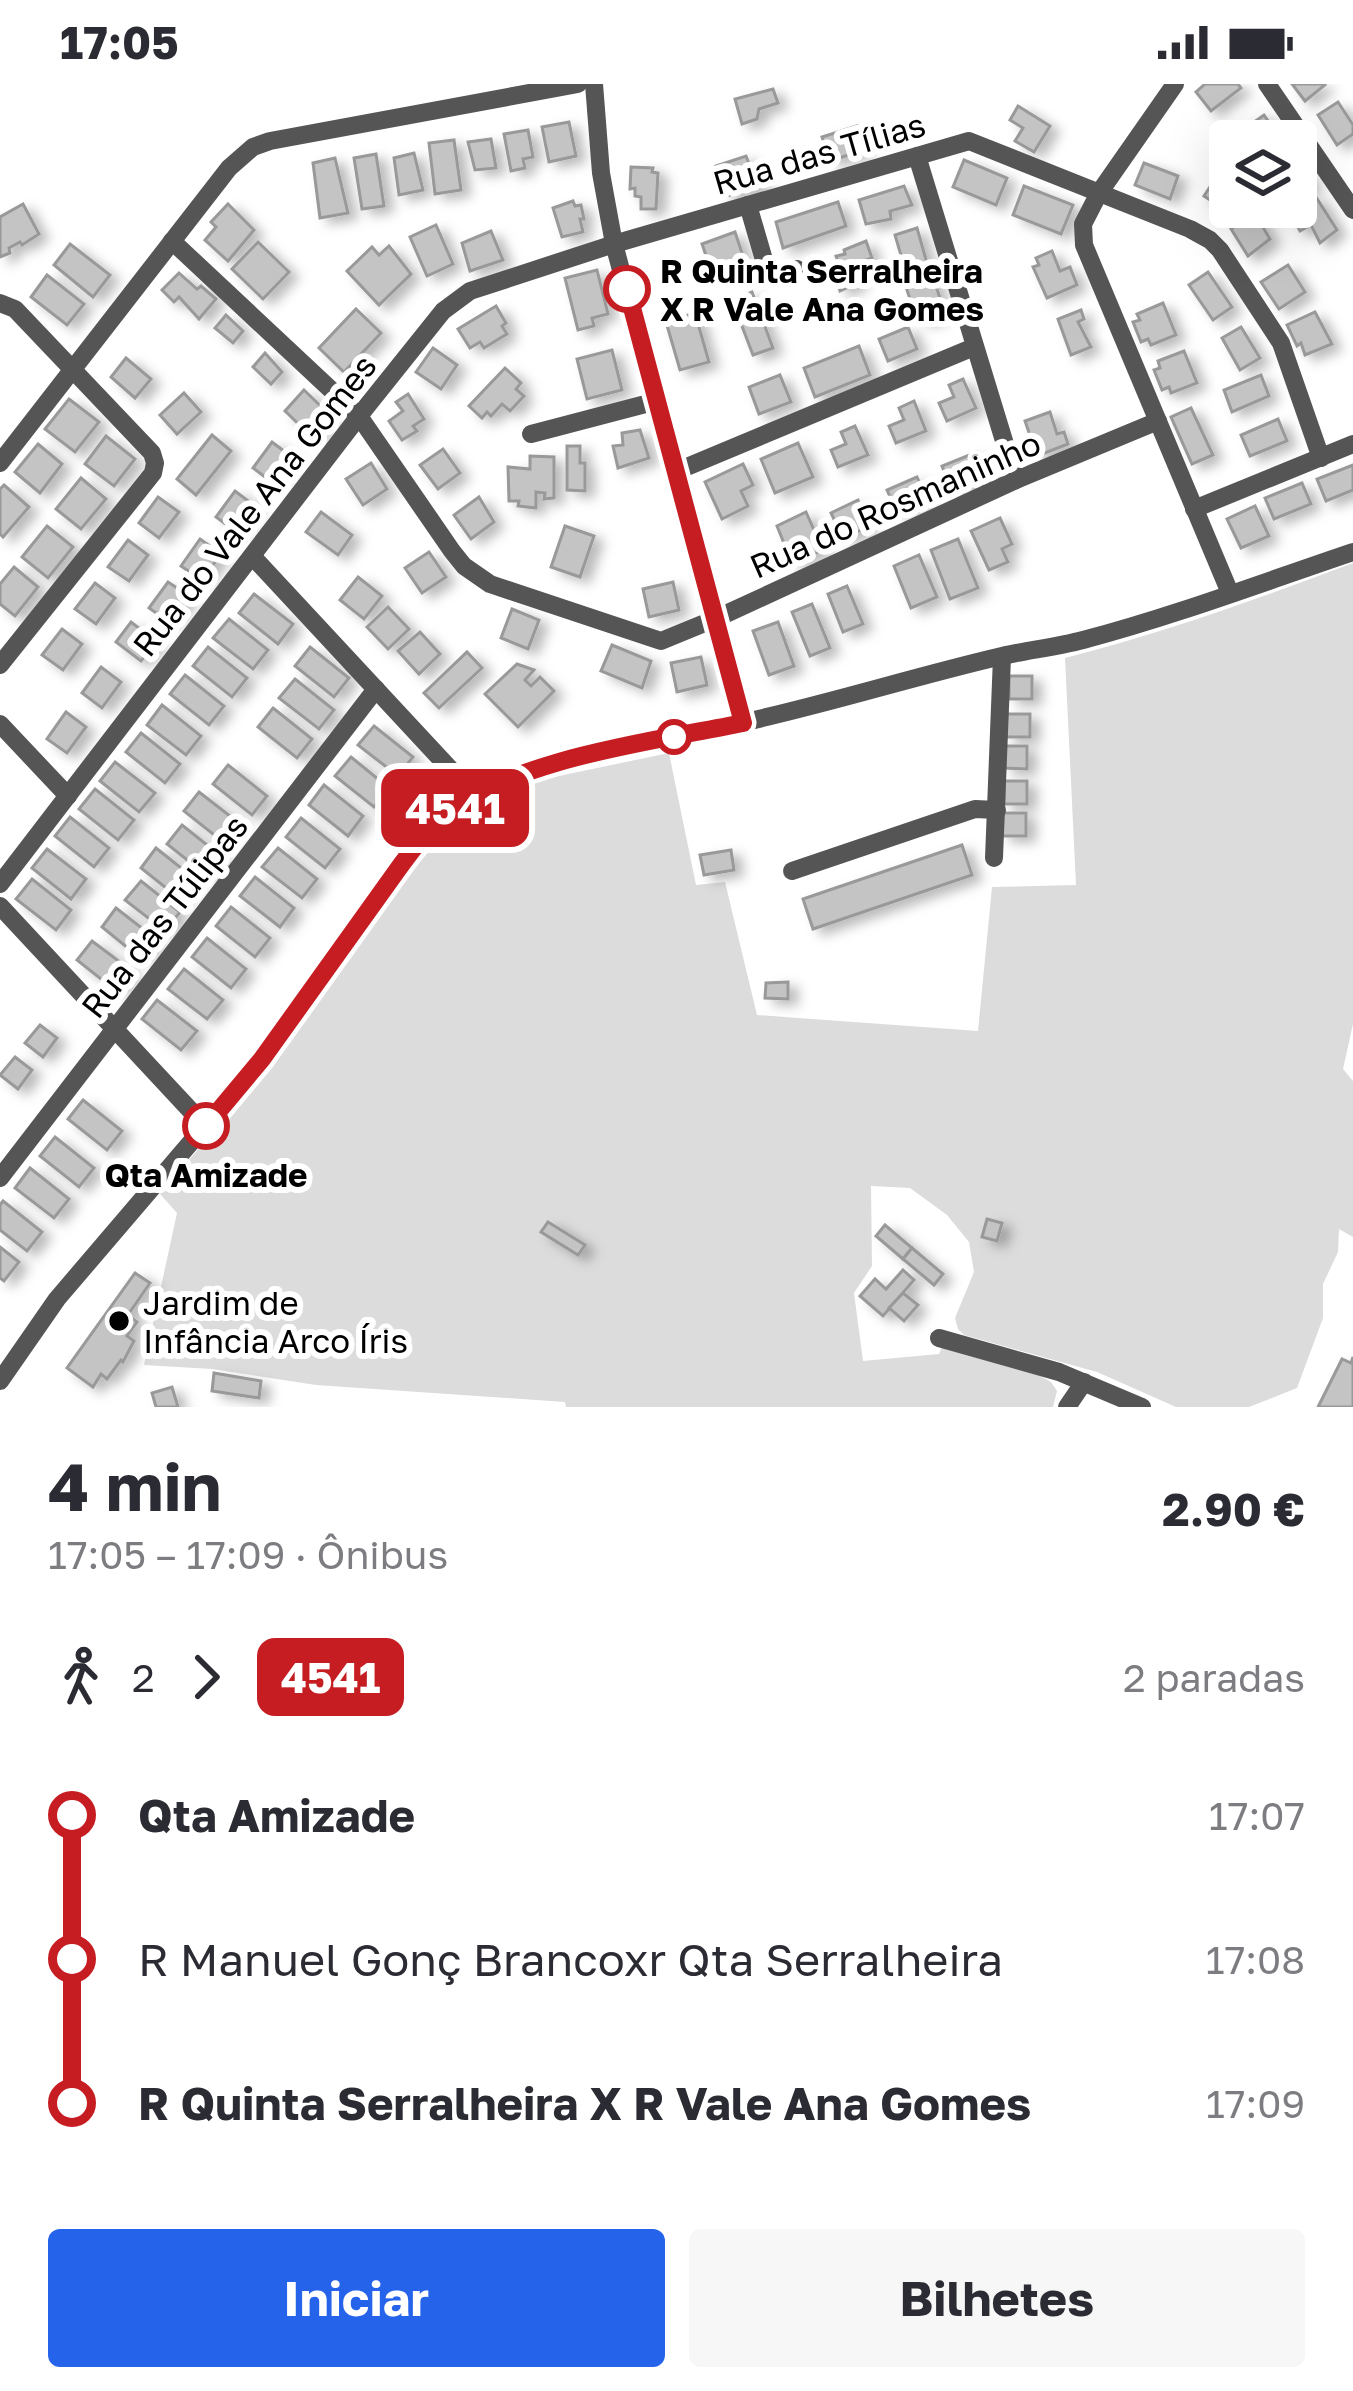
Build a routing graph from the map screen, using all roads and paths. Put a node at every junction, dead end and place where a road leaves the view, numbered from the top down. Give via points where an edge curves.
1 (578, 84) edge
2 (594, 84) edge
3 (1175, 84) edge
4 (1268, 84) edge
5 (917, 156) junction
6 (1099, 193) junction
7 (748, 205) junction
8 (1353, 210) edge
9 (172, 241) junction
10 (614, 244) junction
11 (797, 269) dead end
12 (0, 303) edge
13 (974, 346) junction
14 (73, 369) junction
15 (657, 401) junction
16 (359, 416) junction
17 (1158, 421) junction
18 (531, 434) dead end
19 (1353, 444) edge
20 (1321, 458) junction
21 (0, 463) edge
22 (676, 471) junction
23 (1016, 480) junction
24 (1194, 509) junction
25 (1353, 552) edge
26 (251, 556) junction
27 (1230, 593) junction
28 (717, 619) junction
29 (1002, 656) junction
30 (0, 665) edge
31 (376, 689) junction
32 (743, 723) junction
33 (0, 724) edge
34 (68, 796) junction
35 (470, 799) junction
36 (997, 810) junction
37 (994, 858) dead end
38 (792, 871) dead end
39 (0, 884) edge
40 (0, 906) edge
41 (115, 1029) junction
42 (206, 1126) junction
43 (0, 1178) edge
44 (939, 1338) dead end
45 (0, 1381) edge
46 (1084, 1382) junction
47 (1067, 1407) edge
48 (1142, 1407) edge

1 - 9 street via 253,147
2 - 10 street
3 - 6 street
4 - 8 street
5 - 6 street, Rua das Tílias via 969,141
5 - 7 street, Rua das Tílias
5 - 13 street
6 - 17 street via 1083,224 1084,244
6 - 20 street, Rua das Tílias via 1190,229 1220,250 1281,343
7 - 10 street, Rua das Tílias
7 - 11 street via 769,277
9 - 14 street
9 - 16 street, Rua do Rosmaninho
10 - 15 street
10 - 16 street, Rua do Vale Ana Gomes via 460,297
12 - 14 street
13 - 22 street
13 - 23 street
14 - 21 street
14 - 30 street via 152,453 153,472
15 - 18 street
15 - 22 street
16 - 26 street, Rua do Vale Ana Gomes
16 - 28 street, Rua do Rosmaninho via 452,551 490,584 661,641
17 - 23 street, Rua do Rosmaninho
17 - 24 street
19 - 20 street
20 - 24 street
22 - 28 street
23 - 28 street, Rua do Rosmaninho
24 - 27 street
25 - 27 street
26 - 31 street
26 - 34 street, Rua do Vale Ana Gomes
27 - 29 street via 1081,641
28 - 32 street
29 - 32 street
29 - 36 street
31 - 35 street
31 - 41 street, Rua das Túlipas
32 - 35 street via 564,761
33 - 34 street
34 - 39 street, Rua do Vale Ana Gomes
35 - 42 street via 422,838
36 - 37 street
36 - 38 street via 974,809
40 - 41 street
41 - 42 street
41 - 43 street, Rua das Túlipas
42 - 45 street via 57,1299
44 - 46 street
46 - 47 street
46 - 48 street

